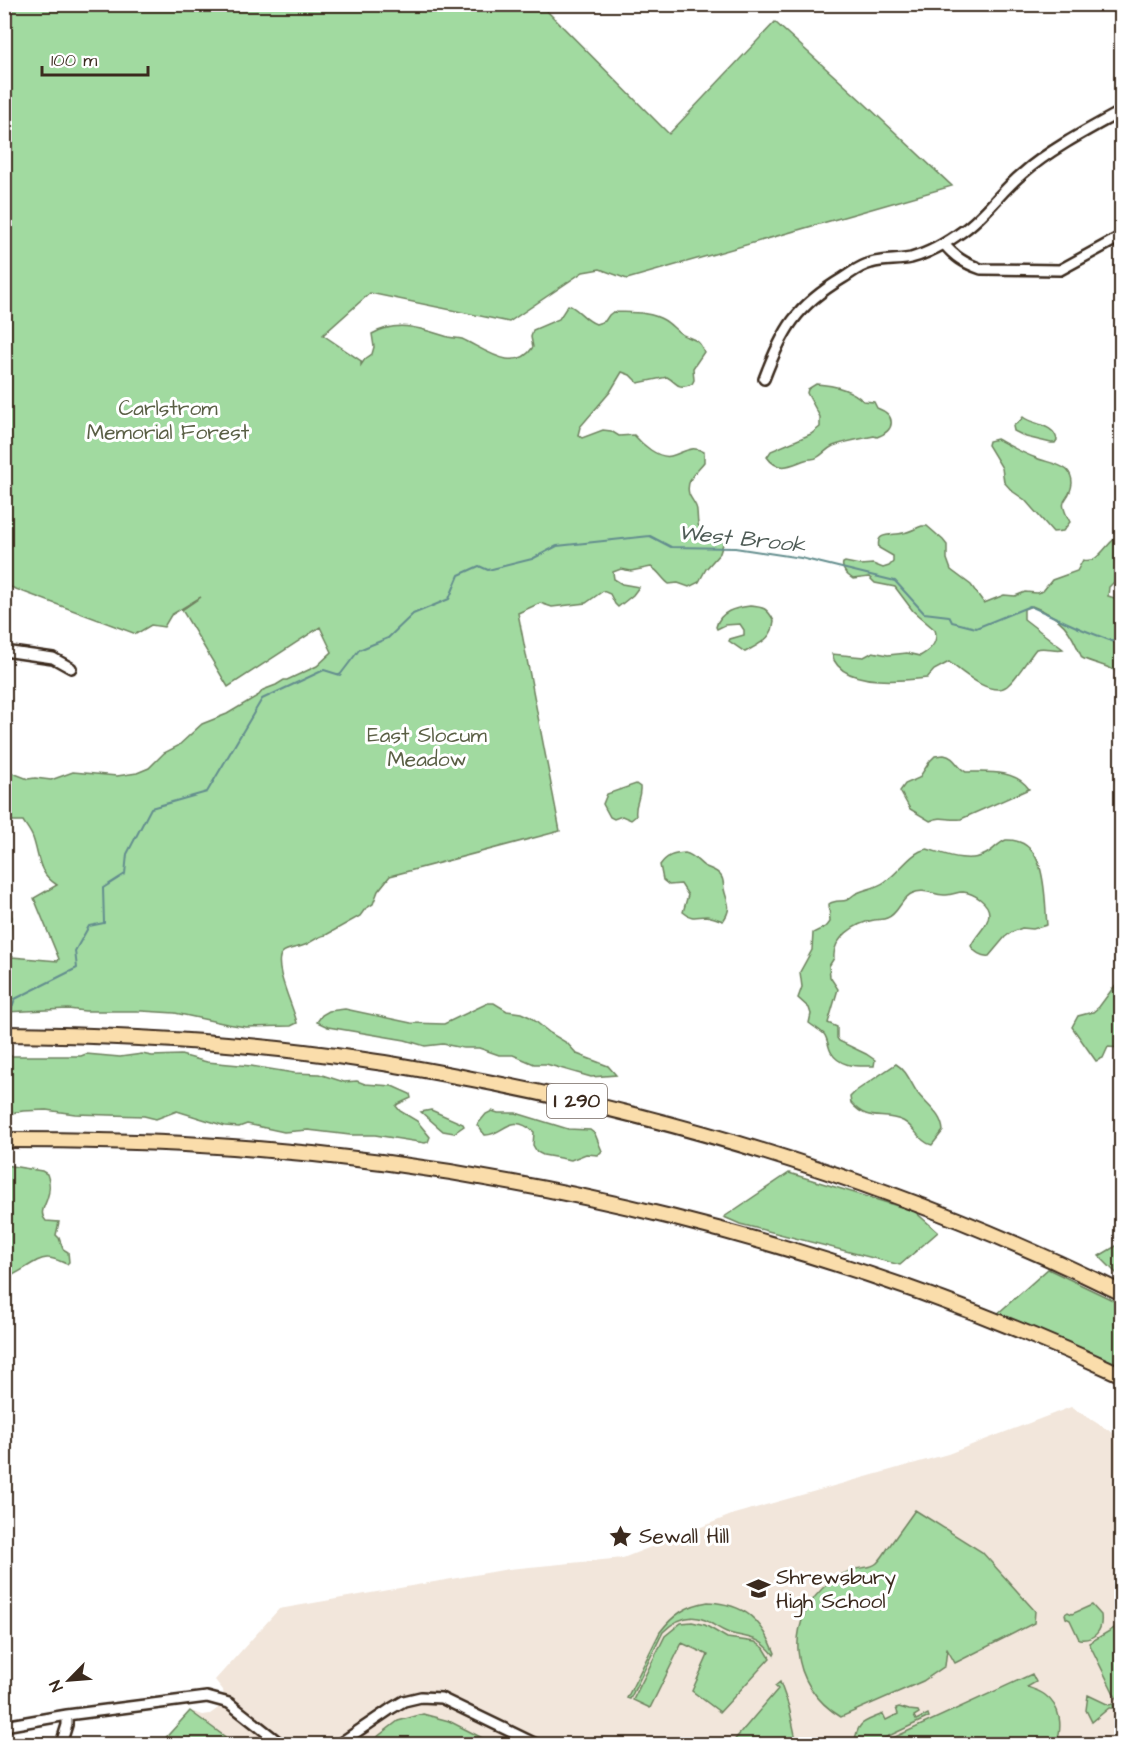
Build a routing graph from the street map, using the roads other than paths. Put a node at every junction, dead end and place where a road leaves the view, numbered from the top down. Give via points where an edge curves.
1 (1122, 111) edge
2 (1122, 236) edge
3 (944, 244) junction
4 (764, 379) dead end
5 (4, 651) edge
6 (71, 668) dead end
7 (4, 1034) edge
8 (4, 1140) edge
9 (1122, 1293) edge
10 (1122, 1375) edge
11 (67, 1715) junction
12 (4, 1726) edge
13 (62, 1744) edge
14 (281, 1744) edge
15 (339, 1744) edge
16 (536, 1744) edge

1 - 3 street via 1031,166 966,230
2 - 3 street via 1060,270 981,269 953,255
3 - 4 street via 910,258 869,263 816,296 788,326
5 - 6 street via 53,658
7 - 9 highway, I 290 via 141,1038 283,1050 375,1062 573,1100 820,1169 940,1213
8 - 10 highway via 181,1144 306,1154 433,1170 572,1195 698,1224 873,1276
11 - 12 street
11 - 13 street
11 - 14 street via 207,1697 229,1702
15 - 16 street via 404,1701 422,1697 441,1698

